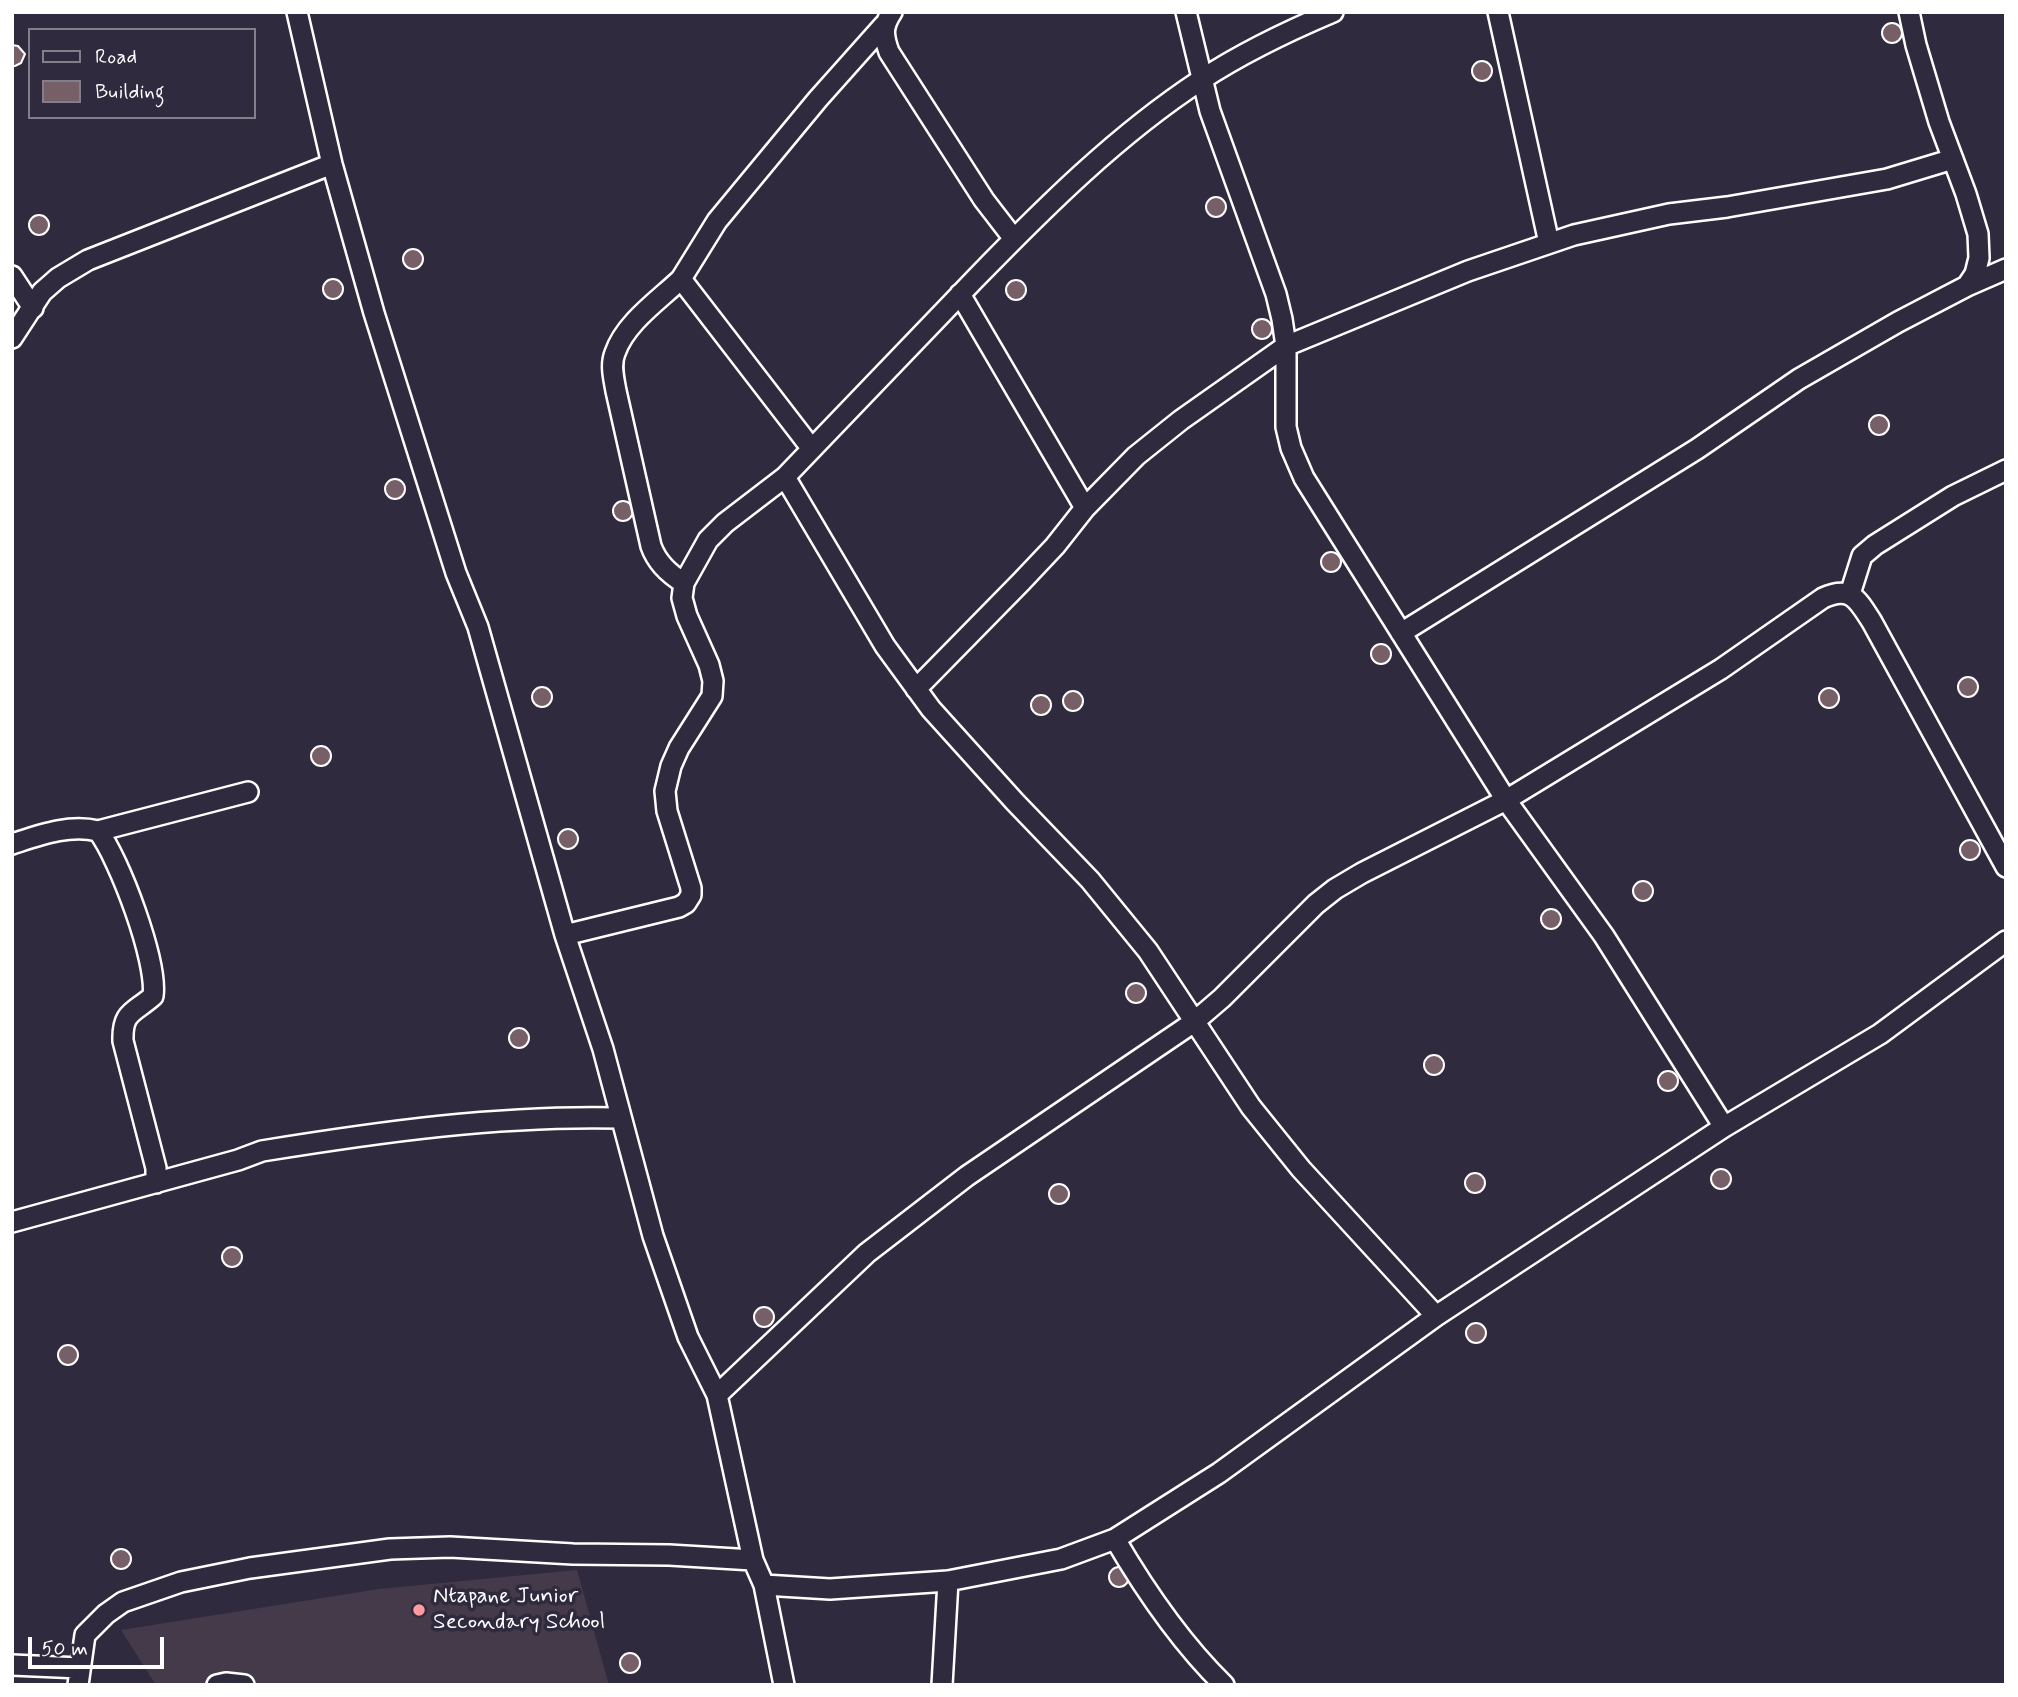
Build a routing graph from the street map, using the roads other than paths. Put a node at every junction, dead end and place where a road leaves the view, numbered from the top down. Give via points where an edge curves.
1 (297, 12) edge
2 (1186, 12) edge
3 (1333, 12) edge
4 (1498, 12) edge
5 (1909, 12) edge
6 (888, 18) edge
7 (1202, 80) junction
8 (1953, 159) junction
9 (332, 164) junction
10 (1014, 239) junction
11 (1549, 243) junction
12 (2006, 269) edge
13 (12, 276) edge
14 (681, 279) junction
15 (1968, 286) junction
16 (960, 294) junction
17 (33, 308) junction
18 (12, 338) edge
19 (1286, 346) junction
20 (812, 449) junction
21 (2006, 470) edge
22 (785, 477) junction
23 (1085, 508) junction
24 (684, 583) junction
25 (1850, 594) junction
26 (1401, 633) junction
27 (916, 689) junction
28 (248, 792) dead end
29 (1506, 800) junction
30 (98, 831) junction
31 (12, 844) edge
32 (2006, 867) edge
33 (565, 935) junction
34 (2006, 941) edge
35 (1194, 1022) junction
36 (620, 1118) junction
37 (1724, 1127) junction
38 (156, 1183) junction
39 (12, 1222) edge
40 (1436, 1316) junction
41 (717, 1395) junction
42 (1115, 1539) junction
43 (753, 1560) junction
44 (948, 1581) junction
45 (764, 1585) junction
46 (12, 1665) edge
47 (79, 1677) edge
48 (217, 1685) edge
49 (244, 1685) edge
50 (784, 1685) edge
51 (942, 1685) edge
52 (1224, 1685) edge

1 - 9 street
2 - 7 street
3 - 7 street
4 - 11 street
5 - 8 street
6 - 10 street via 884,38 898,68
6 - 14 street via 717,221
7 - 10 street via 1109,151
7 - 19 street via 1276,294
8 - 11 street via 1886,179 1668,214
8 - 15 street via 1978,234 1979,258
9 - 17 street via 88,261 58,278
9 - 33 street via 421,466 482,639
10 - 16 street
11 - 19 street
12 - 15 street
13 - 17 street
14 - 20 street
14 - 24 street via 635,323 619,344 613,362 651,546 663,566
15 - 26 street via 1798,379 1697,449
16 - 20 street
16 - 23 street
17 - 18 street
19 - 23 street via 1181,419
19 - 26 street via 1286,427 1291,449 1304,478
20 - 22 street
21 - 25 street via 1953,496 1875,545 1862,556
22 - 24 street via 708,540
22 - 27 street via 885,646
23 - 27 street via 1055,546
24 - 33 street via 687,616 713,681 712,696 679,748 665,791 691,895 679,907
25 - 29 street via 1836,592 1824,598 1721,669
25 - 32 street via 1890,652
26 - 29 street
27 - 35 street via 1090,880 1148,951
28 - 30 street
29 - 35 street via 1335,889
29 - 37 street via 1604,936
30 - 31 street via 73,829
30 - 38 street via 113,855 154,979 153,996 132,1010 123,1041
33 - 36 street via 603,1049
34 - 37 street via 1880,1034
35 - 40 street via 1251,1107 1301,1169
35 - 41 street via 967,1176 867,1253
36 - 38 street via 562,1116 474,1122 299,1145 262,1151
36 - 41 street via 666,1279
37 - 40 street
38 - 39 street
40 - 42 street via 1219,1473
41 - 43 street
42 - 44 street via 1061,1559
42 - 52 street via 1168,1621
43 - 45 street
43 - 47 street via 450,1547 285,1562 181,1582 123,1602 85,1635
44 - 45 street via 830,1589
44 - 51 street
45 - 50 street
46 - 47 street
48 - 49 street

